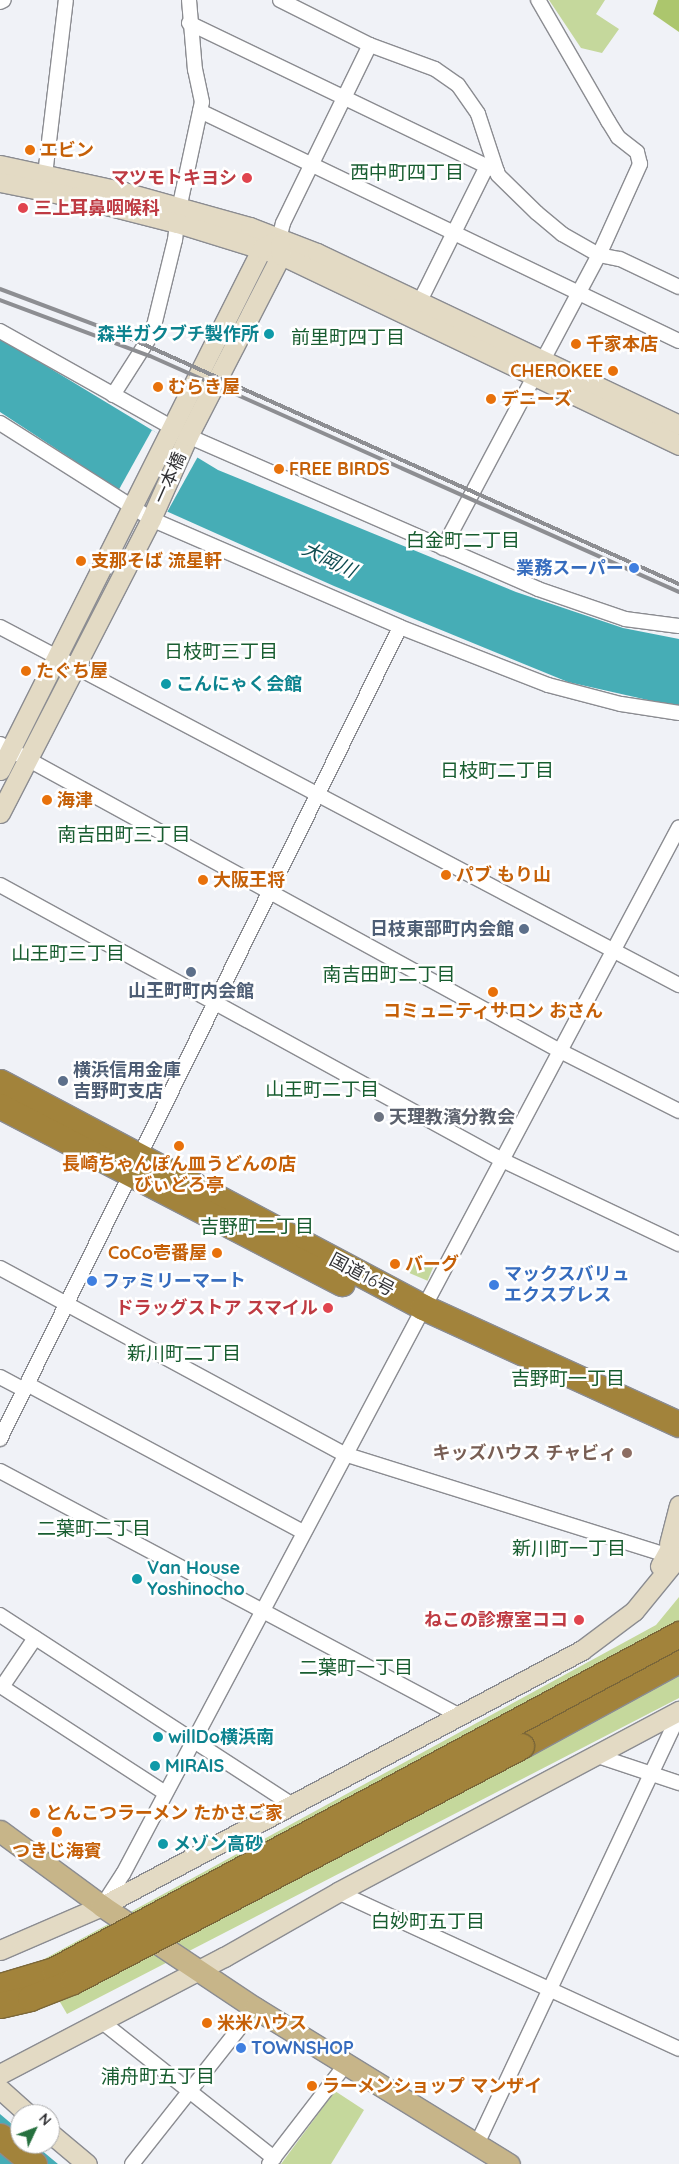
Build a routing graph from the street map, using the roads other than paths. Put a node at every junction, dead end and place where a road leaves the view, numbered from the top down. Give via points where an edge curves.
1 (4, 0) edge
2 (66, 0) edge
3 (189, 0) edge
4 (280, 0) edge
5 (538, 0) edge
6 (0, 2) edge
7 (189, 23) junction
8 (370, 45) junction
9 (344, 98) junction
10 (200, 111) junction
11 (312, 164) junction
12 (0, 165) edge
13 (492, 168) junction
14 (0, 182) edge
15 (44, 182) junction
16 (178, 216) junction
17 (454, 233) junction
18 (280, 247) junction
19 (262, 248) junction
20 (600, 256) junction
21 (679, 287) edge
22 (579, 293) junction
23 (420, 301) junction
24 (0, 331) edge
25 (679, 341) edge
26 (539, 368) junction
27 (113, 395) junction
28 (0, 423) edge
29 (679, 425) edge
30 (181, 432) junction
31 (679, 445) edge
32 (131, 508) junction
33 (151, 520) junction
34 (443, 548) junction
35 (400, 626) junction
36 (679, 626) edge
37 (0, 627) edge
38 (56, 657) junction
39 (76, 665) junction
40 (679, 713) edge
41 (5, 747) edge
42 (27, 761) junction
43 (0, 770) edge
44 (316, 793) junction
45 (0, 813) edge
46 (679, 827) edge
47 (0, 885) edge
48 (268, 892) junction
49 (614, 950) junction
50 (679, 985) edge
51 (214, 1002) junction
52 (560, 1051) junction
53 (0, 1082) edge
54 (0, 1106) edge
55 (679, 1111) edge
56 (502, 1160) junction
57 (133, 1165) junction
58 (679, 1244) edge
59 (0, 1268) edge
60 (66, 1305) junction
61 (419, 1314) junction
62 (0, 1377) edge
63 (26, 1387) junction
64 (679, 1424) edge
65 (0, 1439) edge
66 (679, 1441) edge
67 (344, 1454) junction
68 (0, 1471) edge
69 (679, 1506) edge
70 (303, 1532) junction
71 (679, 1532) edge
72 (673, 1556) edge
73 (262, 1610) junction
74 (0, 1615) edge
75 (679, 1634) edge
76 (35, 1638) junction
77 (679, 1660) edge
78 (679, 1673) edge
79 (679, 1711) edge
80 (679, 1715) edge
81 (460, 1716) junction
82 (570, 1719) junction
83 (192, 1740) junction
84 (595, 1755) junction
85 (652, 1773) junction
86 (679, 1783) edge
87 (165, 1793) junction
88 (292, 1805) junction
89 (0, 1831) edge
90 (338, 1892) junction
91 (102, 1906) junction
92 (0, 1950) edge
93 (200, 1969) junction
94 (0, 1986) edge
95 (550, 1990) junction
96 (0, 2005) edge
97 (255, 2008) junction
98 (101, 2020) junction
99 (679, 2048) edge
100 (346, 2064) junction
101 (0, 2074) edge
102 (0, 2089) edge
103 (190, 2092) junction
104 (17, 2104) edge
105 (0, 2136) edge
106 (60, 2141) edge
107 (477, 2144) junction
108 (0, 2157) edge
109 (272, 2161) edge
110 (8, 2164) edge
111 (34, 2164) edge
112 (87, 2164) edge
113 (132, 2164) edge
114 (509, 2164) edge

1 - 6 street
2 - 15 street
3 - 7 street
4 - 8 street
5 - 20 street via 608,121 618,137 637,152 640,164
7 - 9 street
7 - 10 street via 202,102
8 - 9 street
8 - 13 street via 434,69 458,85 478,114
9 - 11 street
9 - 13 street
10 - 11 street
10 - 16 street
11 - 17 street
11 - 18 street via 283,223
12 - 15 street
13 - 17 street
13 - 20 street via 562,234
14 - 15 street
15 - 16 street via 120,191
16 - 18 street via 250,227
16 - 19 street
16 - 27 street via 176,240 152,334
17 - 22 street
17 - 23 street
18 - 19 street
18 - 23 street
18 - 26 street
18 - 30 street
19 - 30 street
20 - 21 street via 620,259
20 - 22 street
22 - 25 street
22 - 26 street
23 - 26 street
24 - 27 street
26 - 29 street
26 - 31 street
26 - 34 street
27 - 30 street
28 - 32 street
30 - 32 street, 一本橋
30 - 33 street, 一本橋
30 - 34 street
32 - 33 street
32 - 38 street, 一本橋
33 - 35 street
33 - 39 street, 一本橋
34 - 36 street via 538,589 625,619
35 - 40 street via 548,685 621,704
35 - 44 street
37 - 38 street
38 - 39 street
38 - 41 street, 一本橋
39 - 42 street, 一本橋
39 - 44 street
41 - 42 street
41 - 43 street, 一本橋
42 - 45 street, 一本橋
42 - 48 street
44 - 48 street
44 - 49 street
46 - 49 street
47 - 51 street
48 - 51 street
48 - 52 street
49 - 50 street
49 - 52 street
51 - 56 street
51 - 57 street
52 - 55 street
52 - 56 street
53 - 57 highway, 国道16号
54 - 57 highway, 国道16号
56 - 58 street
56 - 61 street
57 - 60 street
57 - 61 highway, 国道16号
59 - 60 street
60 - 63 street
60 - 67 street
61 - 64 highway, 国道16号
61 - 66 highway, 国道16号
61 - 67 street
62 - 63 street
63 - 65 street
63 - 70 street
67 - 70 street
67 - 72 street
68 - 73 street
69 - 72 street
70 - 73 street
71 - 72 street
72 - 81 street via 625,1619 582,1650
73 - 81 street
73 - 83 street
74 - 76 street
75 - 94 highway, bridge via 54,1970
76 - 83 street
76 - 87 street via 2,1687
77 - 82 highway
78 - 82 highway via 641,1694
79 - 84 street
80 - 85 street
81 - 88 street
82 - 96 highway, bridge via 73,1981 30,1998
83 - 87 street
83 - 88 street
84 - 85 street
84 - 90 street
85 - 86 street
85 - 95 street
87 - 91 street via 123,1874
88 - 91 street
89 - 91 main road
90 - 93 street
90 - 95 street
91 - 92 street
91 - 93 main road
93 - 97 main road
93 - 98 street
95 - 99 street
95 - 107 street
97 - 100 main road
97 - 103 street
98 - 101 street
98 - 103 street
100 - 107 main road
100 - 109 street
102 - 104 street
103 - 109 street
103 - 113 street
105 - 111 highway
106 - 112 street
107 - 114 main road
108 - 110 highway

